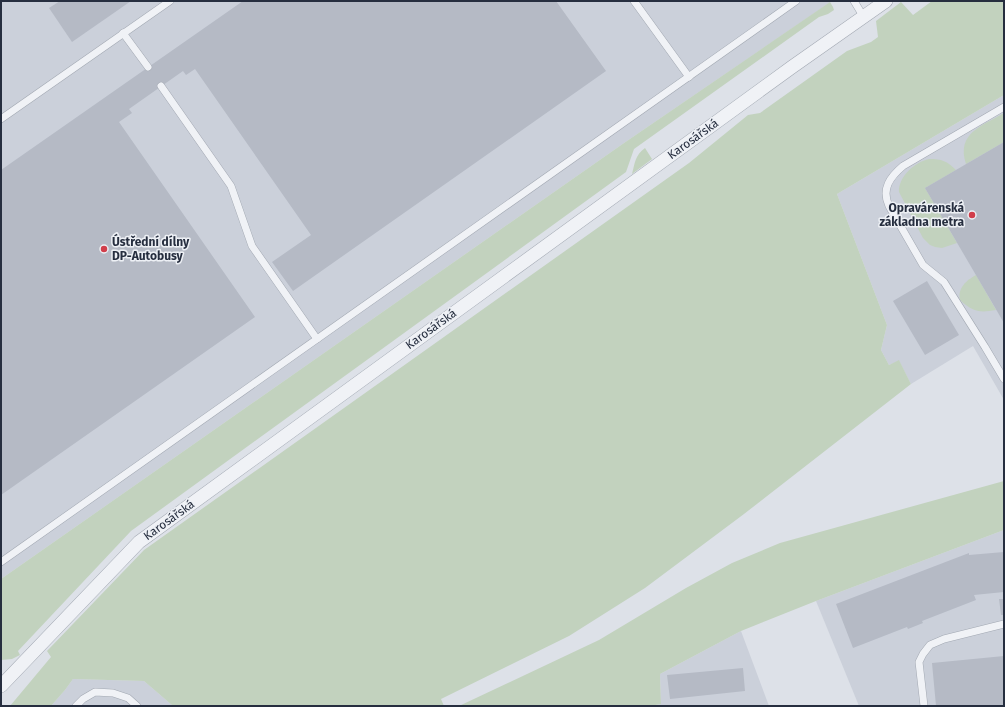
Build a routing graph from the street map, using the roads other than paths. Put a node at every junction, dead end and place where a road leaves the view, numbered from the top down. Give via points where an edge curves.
1 (170, 1) edge
2 (634, 1) edge
3 (796, 1) edge
4 (854, 1) edge
5 (886, 1) edge
6 (863, 16) junction
7 (124, 33) junction
8 (148, 67) dead end
9 (689, 76) junction
10 (162, 86) dead end
11 (1004, 107) edge
12 (1, 119) edge
13 (317, 339) junction
14 (1004, 379) edge
15 (1, 562) edge
16 (1004, 624) edge
17 (1, 686) edge
18 (76, 706) edge
19 (137, 706) edge
20 (924, 706) edge

1 - 7 lane
2 - 9 lane
3 - 9 lane
4 - 6 lane
5 - 6 street, Karosářská
6 - 17 street, Karosářská via 138,542
7 - 8 lane
7 - 12 lane
9 - 13 lane
10 - 13 lane via 231,186 252,246
11 - 14 lane via 903,166 889,182 886,194 889,206 924,265 944,282
13 - 15 lane
16 - 20 lane via 930,645 919,662
18 - 19 lane via 95,692 113,693 128,698

